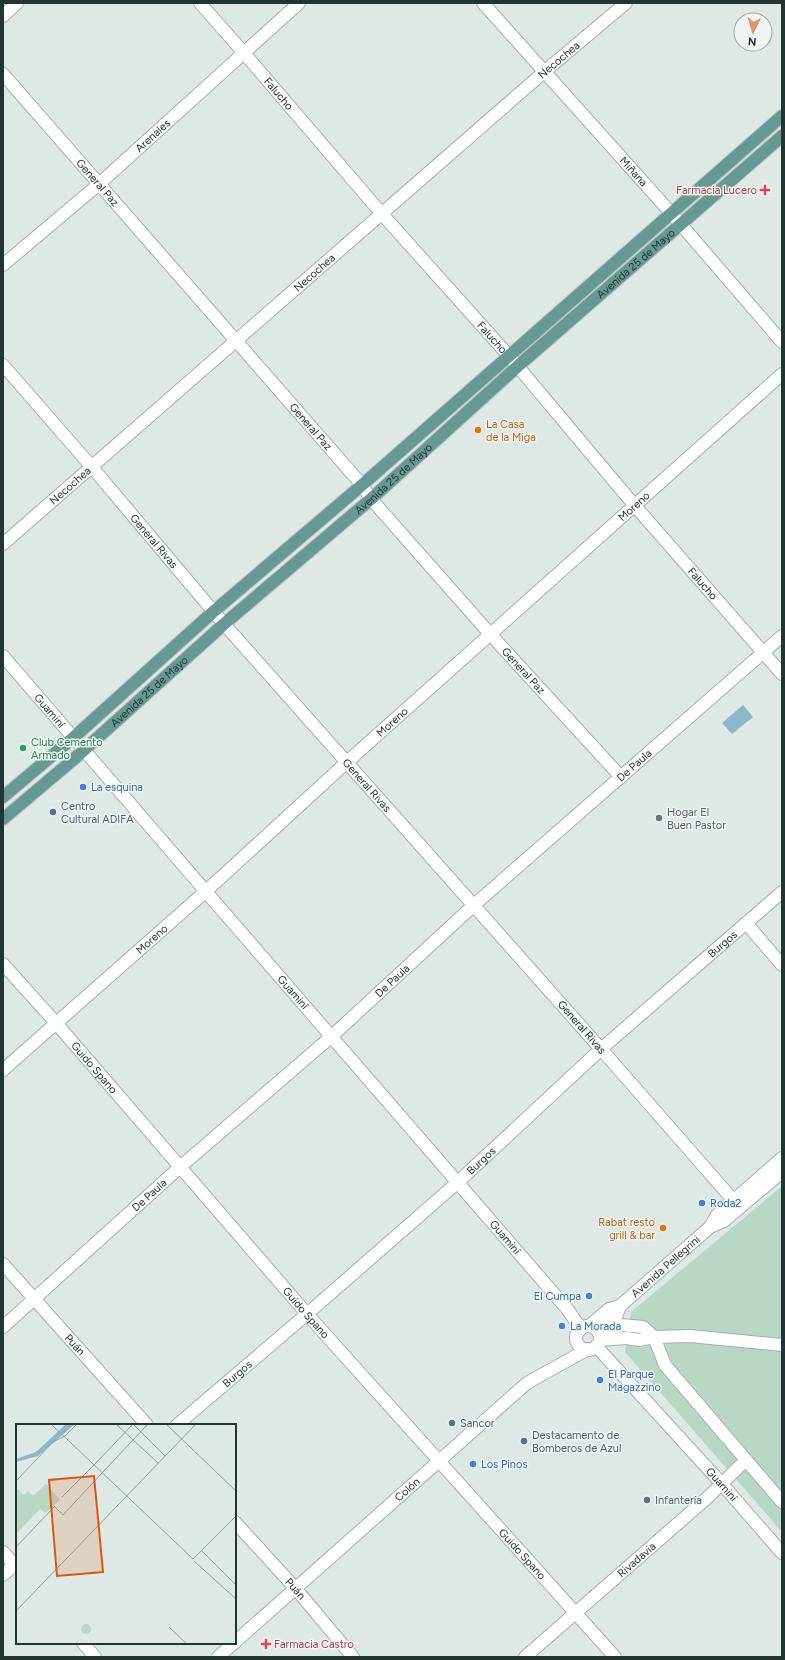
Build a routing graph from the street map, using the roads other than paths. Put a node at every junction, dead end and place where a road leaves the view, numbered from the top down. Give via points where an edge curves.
1 (17, 3) edge
2 (200, 3) edge
3 (299, 3) edge
4 (483, 3) edge
5 (626, 3) edge
6 (3, 16) edge
7 (244, 53) junction
8 (544, 72) junction
9 (3, 74) edge
10 (782, 116) edge
11 (782, 136) edge
12 (99, 184) junction
13 (672, 213) junction
14 (382, 214) junction
15 (681, 224) junction
16 (3, 265) edge
17 (236, 340) junction
18 (782, 342) edge
19 (509, 356) junction
20 (3, 366) edge
21 (518, 366) junction
22 (782, 374) edge
23 (91, 466) junction
24 (362, 485) junction
25 (371, 499) junction
26 (635, 506) junction
27 (3, 544) edge
28 (214, 612) junction
29 (224, 624) junction
30 (491, 635) junction
31 (782, 636) edge
32 (763, 653) junction
33 (3, 656) edge
34 (782, 674) edge
35 (73, 738) junction
36 (82, 750) junction
37 (347, 762) junction
38 (621, 777) junction
39 (3, 797) edge
40 (3, 819) edge
41 (205, 892) junction
42 (782, 892) edge
43 (474, 905) junction
44 (746, 923) junction
45 (3, 964) edge
46 (782, 965) edge
47 (56, 1023) junction
48 (332, 1036) junction
49 (601, 1049) junction
50 (3, 1070) edge
51 (782, 1158) edge
52 (180, 1166) junction
53 (782, 1172) edge
54 (458, 1182) junction
55 (734, 1201) junction
56 (710, 1227) junction
57 (3, 1264) edge
58 (34, 1300) junction
59 (307, 1314) junction
60 (3, 1327) edge
61 (593, 1337) junction
62 (654, 1337) junction
63 (782, 1345) edge
64 (146, 1424) edge
65 (178, 1424) edge
66 (439, 1460) junction
67 (746, 1460) junction
68 (721, 1483) junction
69 (782, 1502) edge
70 (236, 1523) edge
71 (3, 1552) edge
72 (782, 1553) edge
73 (16, 1565) edge
74 (3, 1575) edge
75 (296, 1589) junction
76 (575, 1613) junction
77 (236, 1642) edge
78 (84, 1644) edge
79 (234, 1644) edge
80 (95, 1657) edge
81 (218, 1657) edge
82 (353, 1657) edge
83 (525, 1657) edge
84 (615, 1657) edge

1 - 6 street
2 - 7 street, Falucho
3 - 7 street, Arenales
4 - 8 street, Miñana
5 - 8 street, Necochea
7 - 12 street, Arenales
7 - 14 street, Falucho
8 - 13 street, Miñana
8 - 14 street, Necochea
9 - 12 street, General Paz
10 - 13 main road, Avenida 25 de Mayo
11 - 15 main road, Avenida 25 de Mayo
12 - 16 street, Arenales
12 - 17 street, General Paz
13 - 15 street, Miñana
13 - 19 main road, Avenida 25 de Mayo
14 - 17 street, Necochea
14 - 19 street, Falucho
15 - 18 street, Miñana
15 - 21 main road, Avenida 25 de Mayo
17 - 23 street, Necochea
17 - 24 street, General Paz
19 - 21 street, Falucho
19 - 24 main road, Avenida 25 de Mayo
20 - 23 street, General Rivas
21 - 25 main road, Avenida 25 de Mayo
21 - 26 street, Falucho
22 - 26 street, Moreno
23 - 27 street, Necochea
23 - 28 street, General Rivas
24 - 25 street, General Paz
24 - 28 main road, Avenida 25 de Mayo
25 - 29 main road, Avenida 25 de Mayo
25 - 30 street, General Paz
26 - 30 street, Moreno
26 - 32 street, Falucho
28 - 29 street, General Rivas
28 - 35 main road, Avenida 25 de Mayo
29 - 36 main road, Avenida 25 de Mayo
29 - 37 street, General Rivas
30 - 37 street, Moreno
30 - 38 street, General Paz
31 - 32 street, De Paula
32 - 34 street, Falucho
32 - 38 street, De Paula
33 - 35 street, Guaminí
35 - 36 street, Guaminí
35 - 39 main road, Avenida 25 de Mayo
36 - 40 main road, Avenida 25 de Mayo
36 - 41 street, Guaminí
37 - 41 street, Moreno
37 - 43 street, General Rivas
38 - 43 street, De Paula
41 - 47 street, Moreno
41 - 48 street, Guaminí
42 - 44 street, Burgos
43 - 48 street, De Paula
43 - 49 street, General Rivas
44 - 46 street
44 - 49 street, Burgos
45 - 47 street, Guido Spano
47 - 50 street, Moreno
47 - 52 street, Guido Spano
48 - 52 street, De Paula
48 - 54 street, Guaminí
49 - 54 street, Burgos
49 - 55 street, General Rivas
51 - 55 street, Avenida Pellegrini
52 - 58 street, De Paula
52 - 59 street, Guido Spano
53 - 56 street, Avenida Pellegrini via 724,1221
54 - 59 street, Burgos
54 - 61 street, Guaminí
55 - 56 street, Avenida Pellegrini via 717,1215
56 - 61 street, Avenida Pellegrini via 620,1306 616,1316
57 - 58 street, Puán
58 - 60 street, De Paula
58 - 64 street, Puán
59 - 65 street, Burgos
59 - 66 street, Guido Spano
61 - 62 street via 639,1340
61 - 66 street, Colón via 527,1383
61 - 68 street, Guaminí
62 - 63 street via 690,1336
62 - 67 street via 665,1365
66 - 75 street, Colón
66 - 76 street, Guido Spano
67 - 68 street, Rivadavia
67 - 69 street
68 - 72 street, Guaminí
68 - 76 street, Rivadavia
70 - 75 street, Puán
71 - 73 street
73 - 74 street
75 - 77 street, Colón
75 - 82 street, Puán
76 - 83 street, Rivadavia
76 - 84 street, Guido Spano
78 - 80 street
79 - 81 street, Colón

